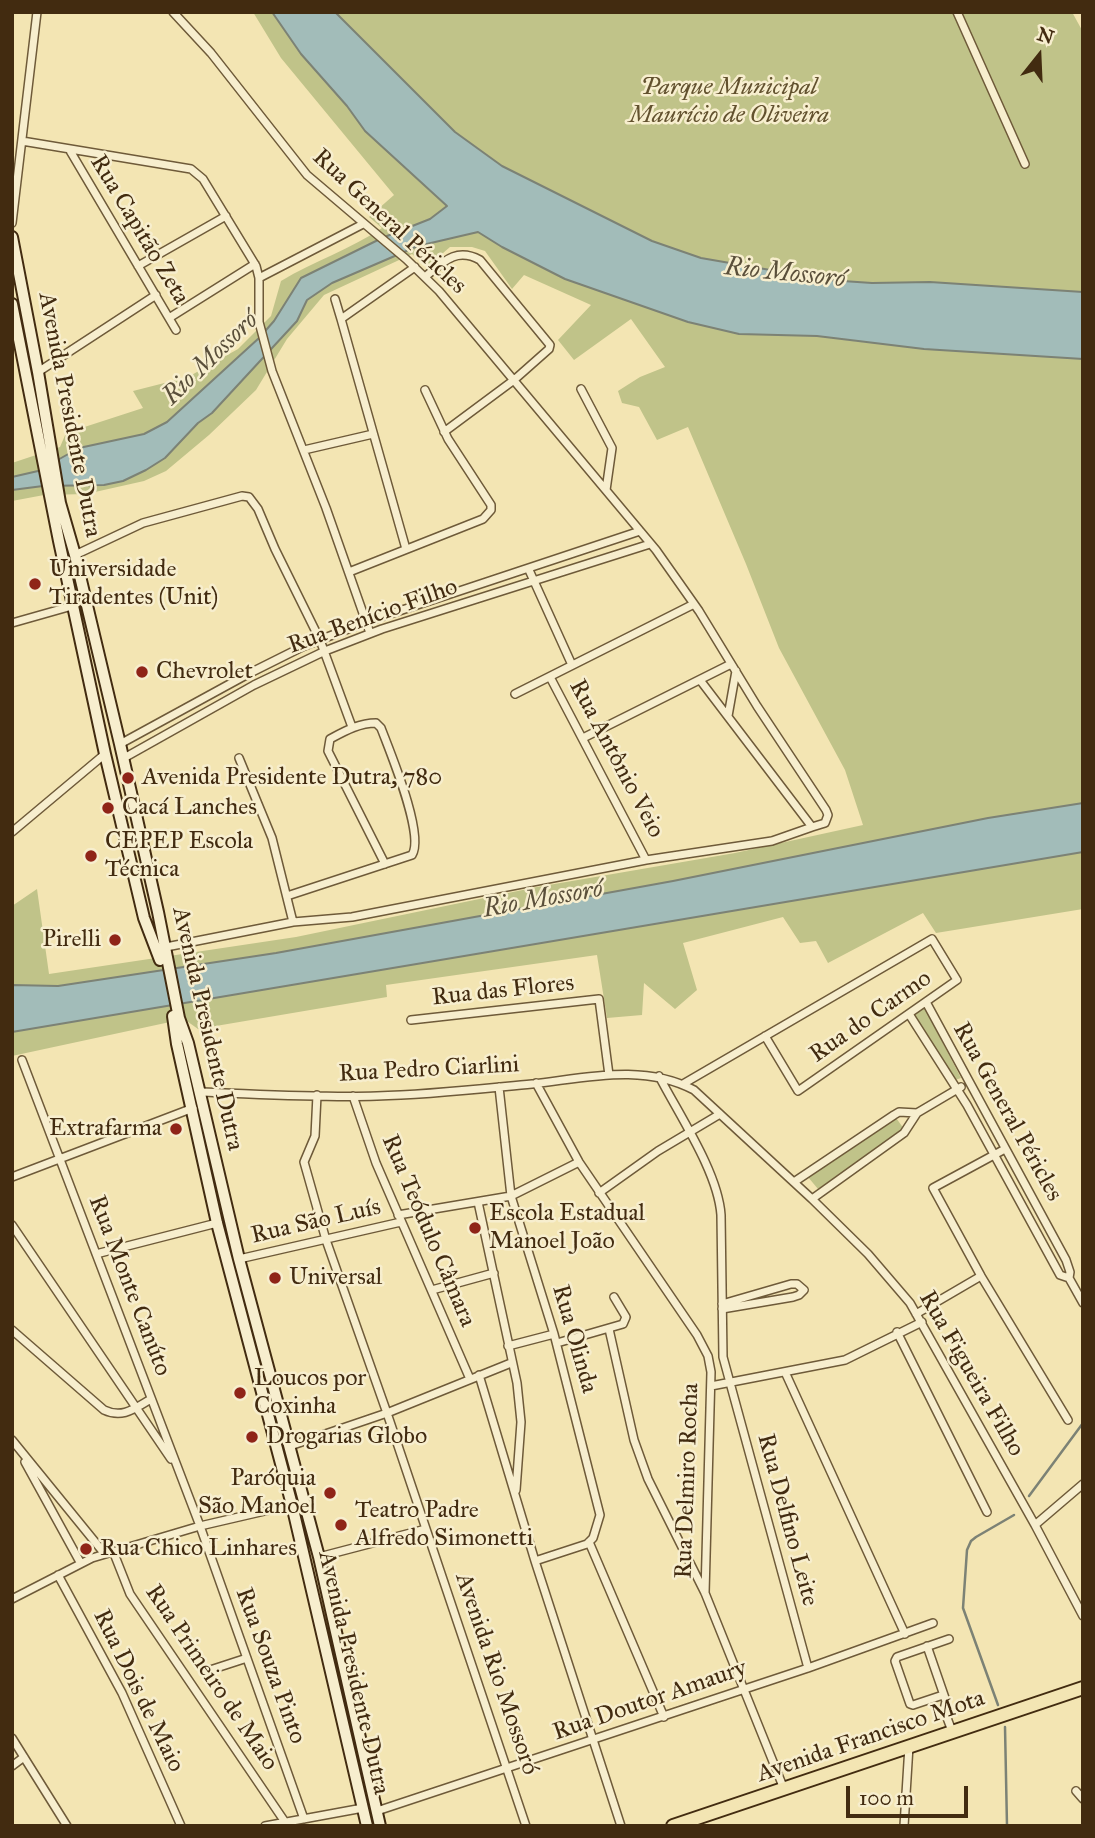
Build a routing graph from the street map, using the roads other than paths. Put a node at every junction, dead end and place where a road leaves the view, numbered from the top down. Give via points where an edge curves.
1 (37, 12) edge
2 (173, 12) edge
3 (957, 12) edge
4 (22, 141) junction
5 (69, 149) junction
6 (1025, 164) dead end
7 (226, 216) junction
8 (12, 223) edge
9 (367, 226) junction
10 (12, 237) edge
11 (255, 264) junction
12 (138, 265) junction
13 (415, 267) junction
14 (425, 277) junction
15 (259, 278) junction
16 (156, 295) junction
17 (335, 299) dead end
18 (25, 302) junction
19 (12, 304) edge
20 (169, 318) junction
21 (341, 319) junction
22 (176, 330) dead end
23 (38, 372) junction
24 (514, 380) junction
25 (581, 389) dead end
26 (425, 390) dead end
27 (444, 432) junction
28 (373, 434) junction
29 (304, 450) junction
30 (46, 451) junction
31 (606, 490) junction
32 (56, 504) junction
33 (640, 531) junction
34 (650, 544) junction
35 (406, 549) junction
36 (75, 555) junction
37 (529, 570) junction
38 (349, 572) junction
39 (535, 581) junction
40 (694, 604) junction
41 (72, 606) junction
42 (366, 622) junction
43 (12, 623) edge
44 (370, 633) junction
45 (320, 640) junction
46 (325, 651) junction
47 (731, 664) junction
48 (572, 665) junction
49 (262, 667) junction
50 (103, 671) junction
51 (736, 671) junction
52 (88, 674) junction
53 (268, 677) junction
54 (550, 677) junction
55 (700, 680) junction
56 (515, 694) dead end
57 (181, 711) junction
58 (728, 716) junction
59 (187, 722) junction
60 (352, 727) junction
61 (583, 738) junction
62 (120, 744) junction
63 (104, 754) junction
64 (124, 758) junction
65 (239, 758) dead end
66 (812, 827) junction
67 (12, 832) edge
68 (646, 860) junction
69 (385, 864) junction
70 (287, 896) junction
71 (293, 922) junction
72 (161, 952) junction
73 (926, 1002) junction
74 (909, 1014) junction
75 (176, 1019) junction
76 (411, 1020) dead end
77 (765, 1036) junction
78 (22, 1060) dead end
79 (609, 1075) junction
80 (659, 1076) junction
81 (968, 1082) junction
82 (536, 1083) junction
83 (683, 1084) junction
84 (499, 1087) junction
85 (958, 1089) junction
86 (201, 1093) junction
87 (317, 1095) junction
88 (353, 1096) junction
89 (193, 1108) junction
90 (917, 1113) junction
91 (720, 1114) junction
92 (689, 1133) junction
93 (1004, 1149) junction
94 (995, 1155) junction
95 (62, 1160) junction
96 (579, 1162) junction
97 (12, 1177) edge
98 (794, 1182) junction
99 (599, 1193) junction
100 (511, 1196) junction
101 (812, 1199) junction
102 (478, 1202) junction
103 (400, 1219) junction
104 (217, 1223) junction
105 (12, 1225) edge
106 (326, 1240) junction
107 (96, 1254) junction
108 (239, 1259) junction
109 (494, 1273) junction
110 (981, 1276) junction
111 (1069, 1278) junction
112 (432, 1290) junction
113 (614, 1297) dead end
114 (1083, 1303) edge
115 (722, 1306) junction
116 (916, 1314) junction
117 (922, 1322) junction
118 (609, 1329) junction
119 (12, 1330) edge
120 (897, 1332) junction
121 (554, 1334) junction
122 (557, 1343) junction
123 (509, 1346) junction
124 (264, 1350) junction
125 (251, 1354) junction
126 (511, 1363) junction
127 (785, 1371) junction
128 (479, 1375) junction
129 (470, 1379) junction
130 (729, 1382) junction
131 (710, 1386) junction
132 (151, 1399) junction
133 (136, 1408) junction
134 (387, 1413) junction
135 (1068, 1420) dead end
136 (13, 1442) edge
137 (290, 1446) junction
138 (178, 1469) junction
139 (1083, 1484) edge
140 (516, 1493) junction
141 (304, 1502) junction
142 (292, 1505) junction
143 (987, 1512) dead end
144 (1035, 1525) junction
145 (200, 1526) junction
146 (426, 1529) junction
147 (589, 1542) junction
148 (113, 1551) junction
149 (104, 1553) junction
150 (319, 1557) junction
151 (535, 1561) junction
152 (80, 1562) junction
153 (58, 1575) junction
154 (705, 1593) junction
155 (12, 1599) edge
156 (1080, 1606) edge
157 (1083, 1616) edge
158 (933, 1623) dead end
159 (905, 1634) junction
160 (949, 1639) dead end
161 (927, 1646) junction
162 (247, 1658) junction
163 (344, 1668) junction
164 (808, 1668) junction
165 (204, 1672) dead end
166 (331, 1672) junction
167 (1083, 1688) edge
168 (743, 1690) junction
169 (943, 1695) junction
170 (933, 1699) junction
171 (944, 1710) junction
172 (664, 1717) junction
173 (952, 1731) junction
174 (12, 1738) edge
175 (592, 1741) junction
176 (909, 1745) junction
177 (15, 1749) edge
178 (24, 1757) junction
179 (12, 1766) edge
180 (508, 1770) junction
181 (784, 1789) junction
182 (1076, 1791) dead end
183 (1083, 1799) edge
184 (363, 1808) junction
185 (377, 1811) junction
186 (304, 1819) junction
187 (285, 1822) junction
188 (67, 1826) edge
189 (181, 1826) edge
190 (265, 1826) edge
191 (367, 1826) edge
192 (380, 1826) edge
193 (526, 1826) edge
194 (621, 1826) edge
195 (673, 1826) edge
196 (904, 1826) edge

1 - 4 street
2 - 9 street, Rua General Péricles via 307,175
3 - 6 street
4 - 5 street
4 - 8 street
5 - 7 street via 191,169 203,179
5 - 12 street, Rua Capitão Zeta
7 - 11 street
7 - 12 street
9 - 13 street, Rua General Péricles
9 - 15 street
10 - 18 main road, Avenida Presidente Dutra
11 - 15 street
11 - 20 street
12 - 16 street, Rua Capitão Zeta
13 - 14 street, Rua General Péricles
13 - 21 street
14 - 24 street, Rua General Péricles
14 - 24 street via 454,254 480,260 550,345
15 - 29 street via 259,321 272,371
16 - 20 street, Rua Capitão Zeta
16 - 23 street
17 - 21 street
18 - 19 main road
18 - 23 main road, Avenida Presidente Dutra
19 - 30 main road, Avenida Presidente Dutra
20 - 22 street, Rua Capitão Zeta
21 - 28 street
23 - 30 main road, Avenida Presidente Dutra
24 - 27 street
24 - 31 street, Rua General Péricles
25 - 31 street via 612,449
26 - 27 street
27 - 35 street via 491,510 487,517
28 - 29 street
28 - 35 street
29 - 38 street
30 - 32 main road, Avenida Presidente Dutra
31 - 33 street, Rua General Péricles
32 - 36 main road, Avenida Presidente Dutra
32 - 41 main road, Avenida Presidente Dutra
33 - 34 street, Rua General Péricles
33 - 37 street, Rua Benício Filho
34 - 39 street, Rua Benício Filho
34 - 40 street, Rua General Péricles
35 - 38 street
36 - 45 street via 150,520 249,497
36 - 50 main road, Avenida Presidente Dutra
37 - 39 street, Rua Antônio Veio
37 - 42 street, Rua Benício Filho
38 - 42 street
39 - 44 street, Rua Benício Filho
39 - 48 street, Rua Antônio Veio
40 - 47 street, Rua General Péricles
40 - 48 street
41 - 43 street
41 - 52 main road, Avenida Presidente Dutra
42 - 44 street
42 - 45 street, Rua Benício Filho
44 - 46 street, Rua Benício Filho
45 - 46 street
45 - 49 street, Rua Benício Filho
46 - 53 street, Rua Benício Filho
46 - 60 street
47 - 51 street, Rua General Péricles
47 - 55 street
48 - 54 street
49 - 53 street
49 - 57 street, Rua Benício Filho
50 - 52 main road
50 - 62 main road, Avenida Presidente Dutra
51 - 58 street
51 - 66 street, Rua General Péricles via 826,810 827,820
52 - 63 main road, Avenida Presidente Dutra
53 - 59 street, Rua Benício Filho
54 - 56 street
54 - 61 street, Rua Antônio Veio
55 - 58 street
55 - 61 street
57 - 59 street
57 - 62 street, Rua Benício Filho
58 - 66 street
59 - 64 street, Rua Benício Filho
60 - 69 street via 330,738 327,746
60 - 69 street via 376,723 381,728 403,786 414,853
61 - 68 street, Rua Antônio Veio
62 - 64 main road, Avenida Presidente Dutra
63 - 67 street
63 - 72 main road, Avenida Presidente Dutra via 144,918
64 - 72 main road, Avenida Presidente Dutra via 158,912
65 - 70 street via 272,838
66 - 68 street via 772,841
68 - 71 street via 352,917
69 - 70 street
70 - 71 street
71 - 72 street
72 - 75 main road, Avenida Presidente Dutra
73 - 74 street, Rua do Carmo
73 - 77 street, Rua do Carmo via 957,980 932,939
73 - 81 street, Rua General Péricles
74 - 77 street, Rua do Carmo via 799,1091
74 - 85 street, Rua General Péricles
75 - 86 main road, Avenida Presidente Dutra
75 - 89 main road, Avenida Presidente Dutra via 177,1044
76 - 79 street, Rua das Flores via 599,999
77 - 83 street, Rua do Carmo
78 - 95 street, Rua Monte Canúto
79 - 80 street, Rua Pedro Ciarlini
79 - 82 street, Rua Pedro Ciarlini
80 - 83 street, Rua Figueira Filho
80 - 92 street, Rua Delfino Leite
81 - 85 street
81 - 93 street, Rua General Péricles
82 - 84 street, Rua Pedro Ciarlini
82 - 96 street, Rua Delmiro Rocha
83 - 91 street, Rua Figueira Filho
84 - 88 street, Rua Pedro Ciarlini
84 - 100 street, Rua Olinda
85 - 90 street
85 - 94 street, Rua General Péricles
86 - 87 street, Rua Pedro Ciarlini
86 - 108 main road, Avenida Presidente Dutra
87 - 88 street, Rua Pedro Ciarlini
87 - 106 street, Avenida Rio Mossoró via 315,1136 304,1162
88 - 103 street, Rua Teódulo Câmara
89 - 95 street
89 - 104 main road, Avenida Presidente Dutra
90 - 98 street via 899,1112
90 - 101 street via 904,1133
91 - 92 street
91 - 98 street, Rua Figueira Filho
92 - 99 street
92 - 115 street, Rua Delfino Leite via 720,1204
93 - 94 street
93 - 111 street, Rua General Péricles via 1066,1260
94 - 110 street via 933,1188
94 - 111 street, Rua General Péricles via 1060,1275
95 - 97 street
95 - 107 street, Rua Monte Canúto
96 - 99 street, Rua Delmiro Rocha
96 - 100 street, Rua São Luís
98 - 101 street, Rua Figueira Filho
99 - 131 street, Rua Delmiro Rocha via 697,1335 708,1356
100 - 102 street, Rua São Luís
100 - 121 street, Rua Olinda
101 - 116 street, Rua Figueira Filho via 868,1254
102 - 103 street, Rua São Luís
102 - 109 street
103 - 106 street, Rua São Luís
103 - 112 street, Rua Teódulo Câmara
104 - 107 street
104 - 125 main road, Avenida Presidente Dutra
105 - 133 street
106 - 108 street, Rua São Luís
106 - 134 street, Avenida Rio Mossoró
107 - 132 street, Rua Monte Canúto
108 - 124 main road, Avenida Presidente Dutra
109 - 112 street
109 - 123 street
110 - 116 street
110 - 135 street
111 - 114 street, Rua General Péricles
112 - 129 street, Rua Teódulo Câmara
113 - 118 street via 626,1317
115 - 115 street via 793,1297 804,1290 790,1284
115 - 130 street, Rua Delfino Leite via 723,1357
116 - 117 street, Rua Figueira Filho
117 - 120 street
117 - 144 street, Rua Figueira Filho
118 - 122 street
118 - 154 street via 634,1440
119 - 133 street via 104,1410 122,1415
120 - 127 street via 845,1360
120 - 143 street, Rua Figueira Filho
121 - 122 street, Rua Olinda
121 - 123 street
122 - 147 street, Rua Olinda via 600,1516
123 - 126 street
124 - 125 main road
124 - 137 main road, Avenida Presidente Dutra
125 - 142 main road, Avenida Presidente Dutra
126 - 128 street
126 - 140 street via 521,1422
127 - 130 street
127 - 159 street
128 - 129 street
128 - 140 street
129 - 134 street
130 - 131 street
130 - 164 street, Rua Delfino Leite
131 - 154 street, Rua Delmiro Rocha
132 - 133 street
132 - 138 street, Rua Monte Canúto
133 - 138 street
134 - 137 street
134 - 146 street, Avenida Rio Mossoró
136 - 149 street
136 - 152 street
137 - 141 main road, Avenida Presidente Dutra
138 - 145 street, Rua Monte Canúto
139 - 144 street
140 - 151 street
141 - 142 street
141 - 150 main road, Avenida Presidente Dutra
142 - 145 street
142 - 166 main road, Avenida Presidente Dutra
144 - 156 street, Rua Figueira Filho
145 - 148 street
145 - 162 street, Rua Souza Pinto
146 - 150 street
146 - 180 street, Avenida Rio Mossoró
147 - 151 street
147 - 172 street
148 - 149 street
148 - 187 street, Rua Primeiro de Maio via 130,1594
149 - 152 street
150 - 163 main road, Avenida Presidente Dutra
151 - 175 street
152 - 153 street
153 - 155 street
153 - 189 street, Rua Dois de Maio via 122,1693
154 - 168 street
156 - 157 street, Rua Figueira Filho
158 - 159 street, Rua Doutor Amaury
159 - 164 street, Rua Doutor Amaury
160 - 161 street
161 - 169 street
161 - 170 street via 895,1661 910,1704
162 - 165 street
162 - 186 street, Rua Souza Pinto
163 - 166 main road
163 - 185 main road, Avenida Presidente Dutra
164 - 168 street, Rua Doutor Amaury
166 - 184 main road, Avenida Presidente Dutra
167 - 173 main road, Avenida Francisco Mota
168 - 172 street, Rua Doutor Amaury
168 - 181 street
169 - 170 street
169 - 171 street
170 - 171 street
171 - 173 street
172 - 175 street, Rua Doutor Amaury
173 - 176 main road, Avenida Francisco Mota
174 - 177 street
175 - 180 street, Rua Doutor Amaury
175 - 194 street
176 - 181 main road, Avenida Francisco Mota
176 - 196 street
177 - 178 street
178 - 179 street
178 - 188 street
180 - 185 street, Rua Doutor Amaury
180 - 193 street, Avenida Rio Mossoró
181 - 195 main road, Avenida Francisco Mota
182 - 183 street
184 - 186 street
184 - 191 main road, Avenida Presidente Dutra
185 - 192 main road, Avenida Presidente Dutra
186 - 187 street
187 - 190 street

